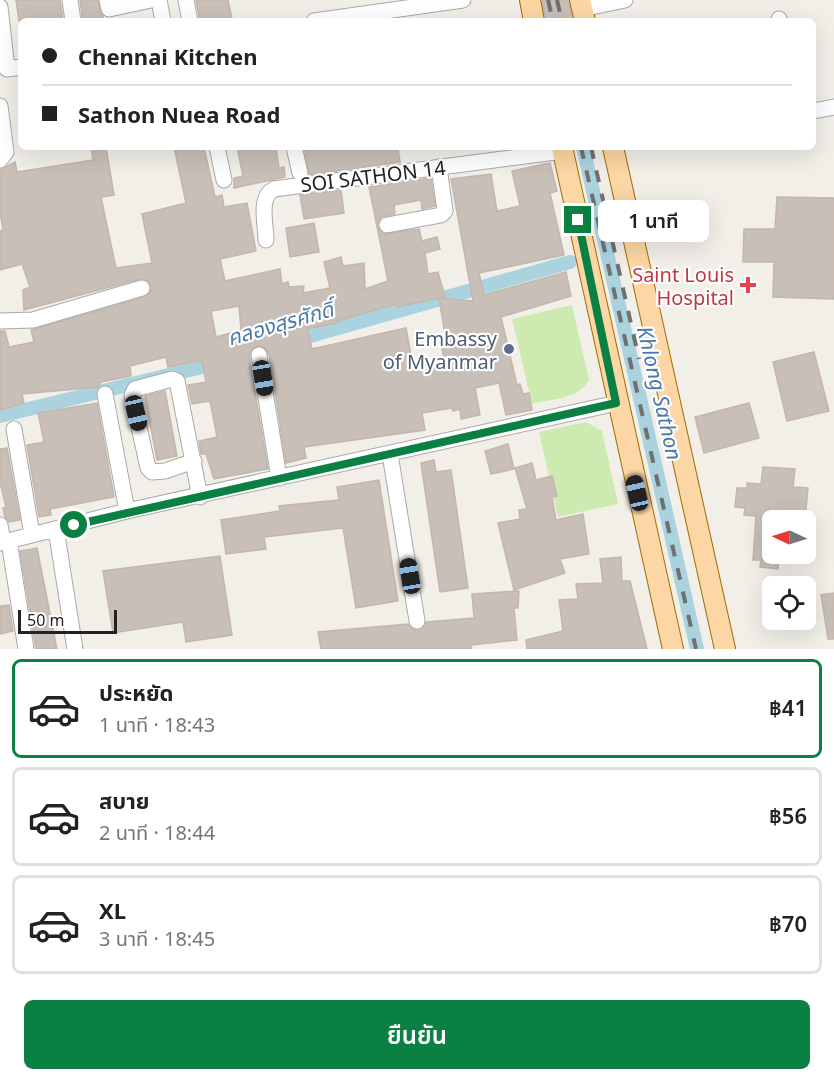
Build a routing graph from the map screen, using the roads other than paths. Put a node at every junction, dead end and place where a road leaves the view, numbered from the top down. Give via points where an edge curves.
1 (70, 0) edge
2 (107, 0) edge
3 (150, 0) edge
4 (159, 0) edge
5 (186, 0) edge
6 (463, 0) edge
7 (530, 0) edge
8 (625, 0) edge
9 (0, 8) edge
10 (583, 10) edge
11 (394, 15) edge
12 (73, 18) edge
13 (162, 18) edge
14 (189, 18) edge
15 (354, 18) edge
16 (533, 18) edge
17 (14, 68) edge
18 (0, 106) edge
19 (834, 107) edge
20 (816, 110) edge
21 (218, 150) edge
22 (295, 150) edge
23 (555, 150) edge
24 (562, 150) edge
25 (616, 150) edge
26 (0, 160) edge
27 (439, 167) junction
28 (300, 173) dead end
29 (224, 180) dead end
30 (387, 225) dead end
31 (266, 240) dead end
32 (142, 288) dead end
33 (0, 321) edge
34 (259, 355) dead end
35 (105, 394) dead end
36 (616, 403) junction
37 (14, 429) dead end
38 (390, 454) junction
39 (194, 461) junction
40 (279, 478) junction
41 (200, 497) junction
42 (127, 511) junction
43 (0, 525) edge
44 (56, 529) junction
45 (32, 535) junction
46 (4, 542) edge
47 (417, 621) dead end
48 (26, 649) edge
49 (75, 649) edge
50 (673, 649) edge
51 (725, 649) edge

1 - 12 street
2 - 3 street via 108,9
4 - 13 street
5 - 14 street
6 - 11 street
7 - 16 main road
8 - 10 street
9 - 17 street
11 - 15 street
18 - 26 street via 6,152
19 - 20 street
21 - 29 street
22 - 28 street
23 - 27 street, SOI SATHON 14
24 - 36 main road
25 - 51 main road
27 - 30 street via 445,211
27 - 31 street, SOI SATHON 14 via 274,189 264,199
32 - 33 street via 33,320
34 - 40 street
35 - 42 street
36 - 38 street
36 - 50 main road
37 - 45 street
38 - 40 street
38 - 47 street
39 - 39 street via 177,381 135,389 132,395 148,468 152,472 165,471
39 - 41 street
40 - 41 street
41 - 42 street
42 - 44 street
43 - 46 street
44 - 45 street
44 - 49 street
45 - 46 street
46 - 48 street

